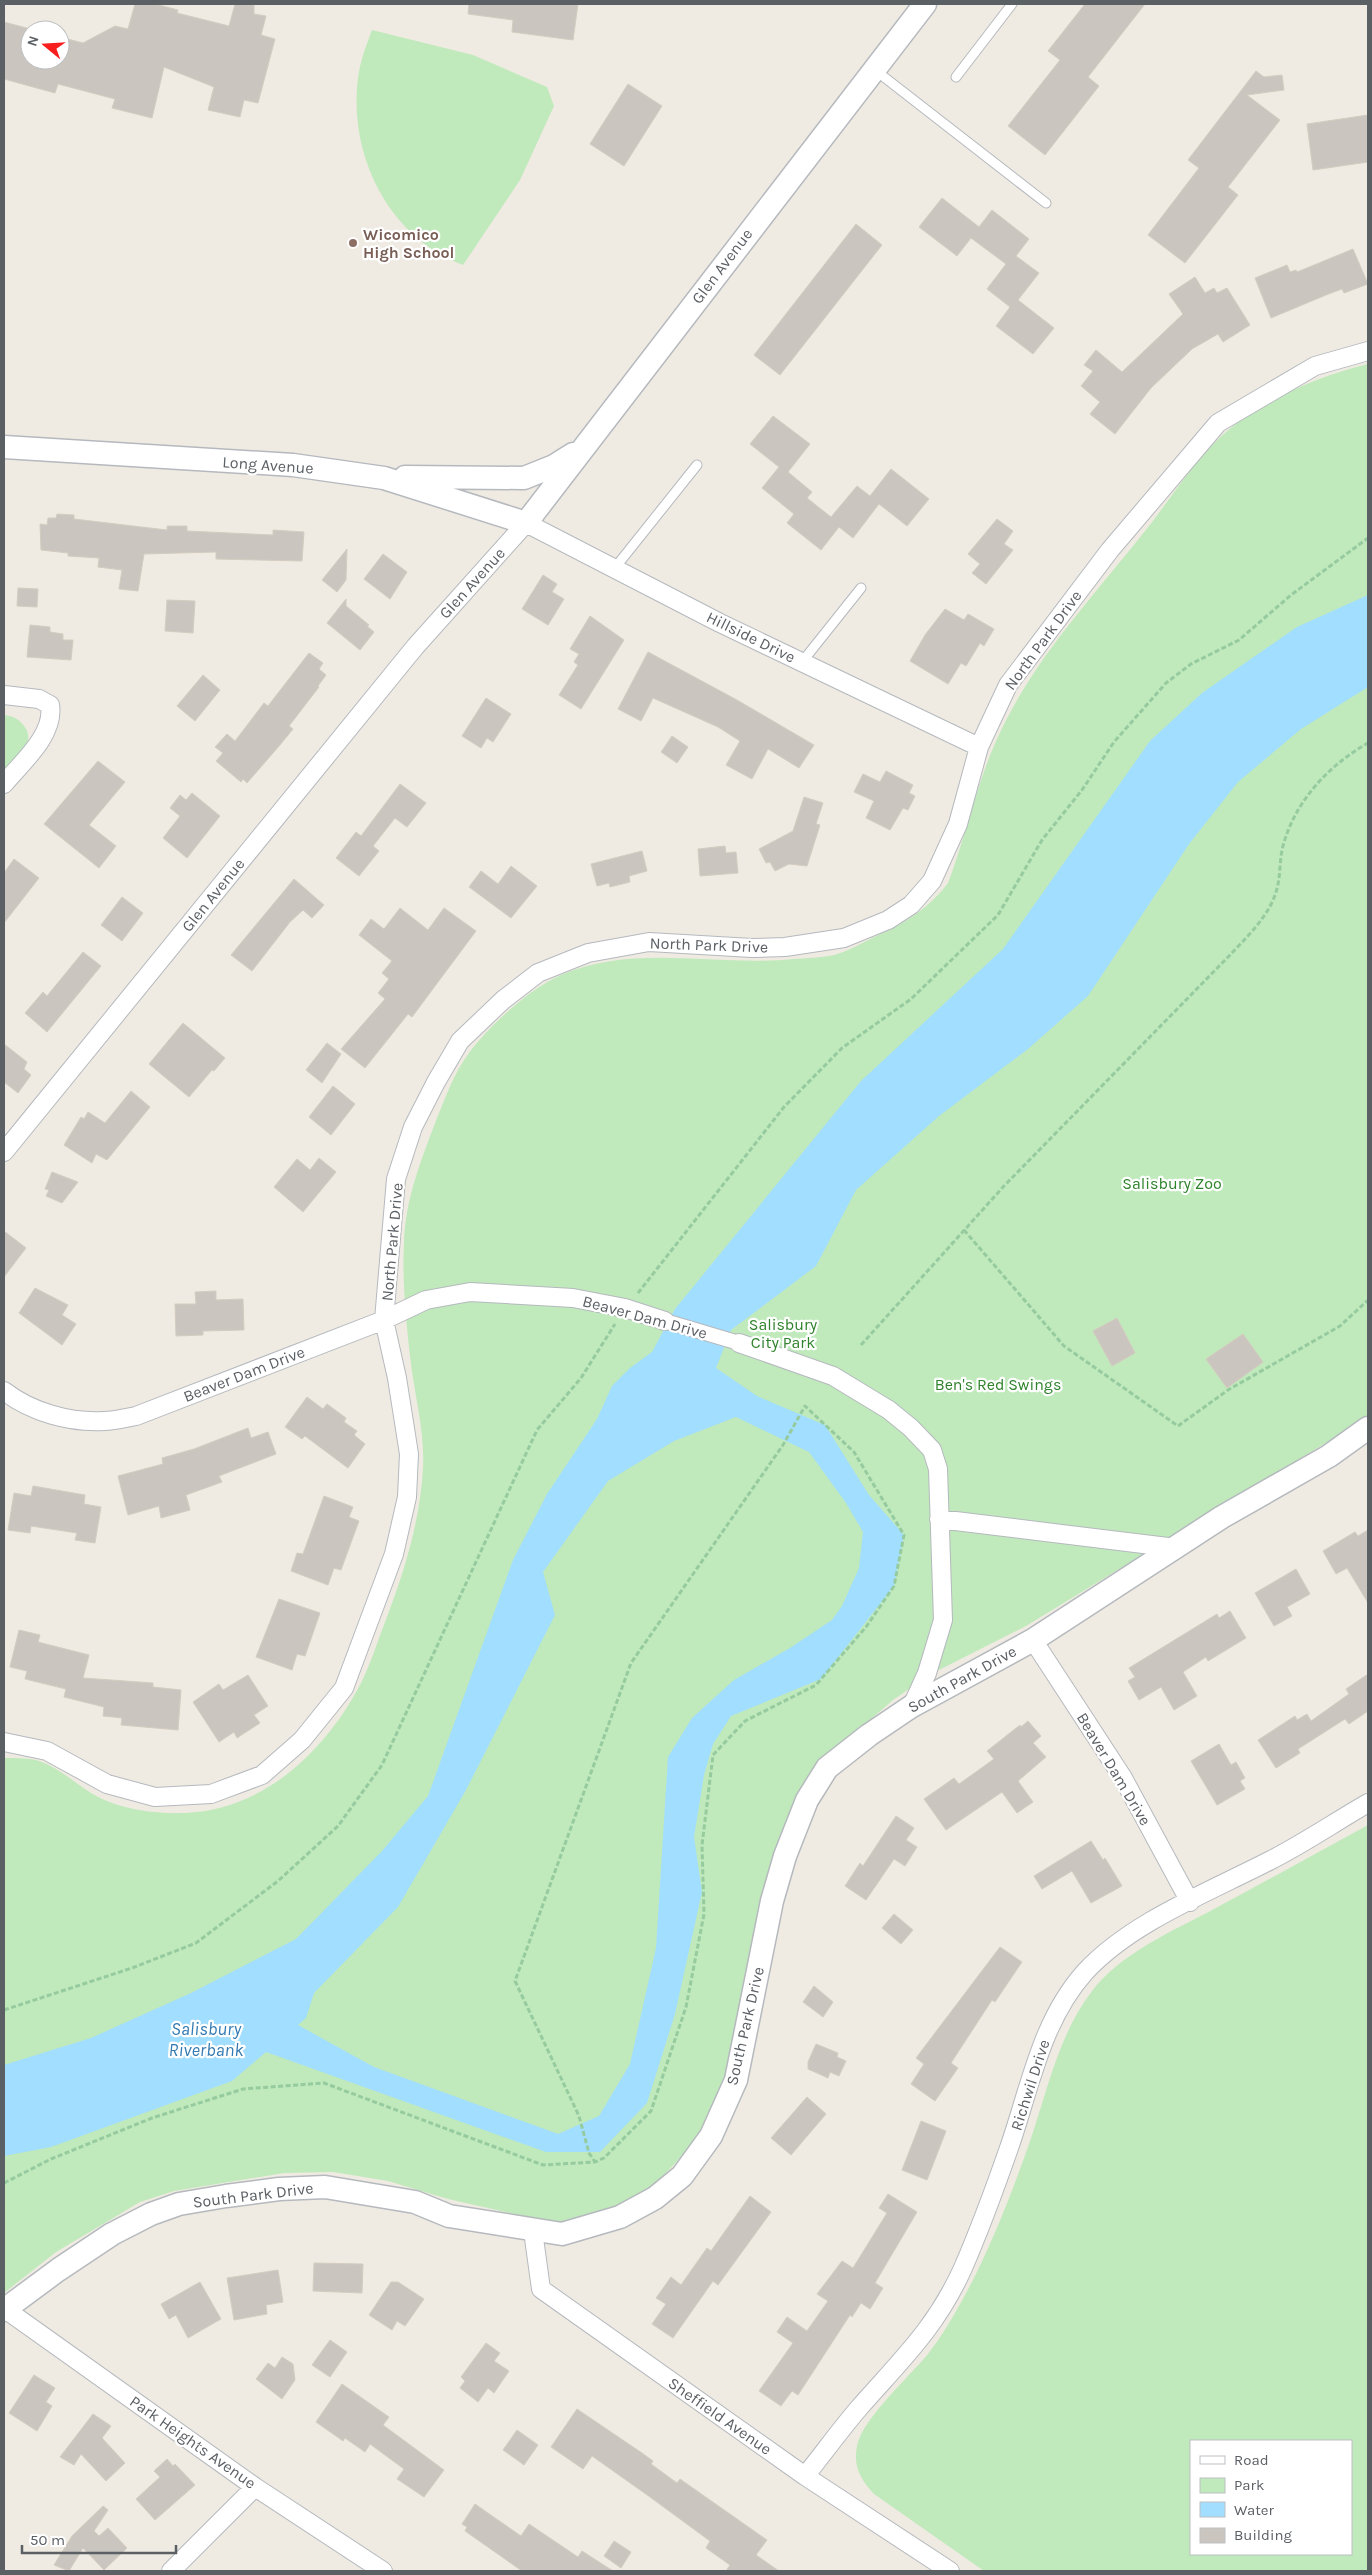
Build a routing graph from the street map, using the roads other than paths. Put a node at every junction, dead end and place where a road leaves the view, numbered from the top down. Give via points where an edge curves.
1 (925, 4) edge
2 (1012, 4) edge
3 (874, 70) junction
4 (956, 77) dead end
5 (1046, 203) dead end
6 (1368, 351) edge
7 (4, 447) edge
8 (583, 447) junction
9 (697, 465) dead end
10 (384, 478) junction
11 (526, 523) junction
12 (614, 569) junction
13 (861, 588) dead end
14 (802, 662) junction
15 (4, 695) edge
16 (979, 747) junction
17 (4, 784) edge
18 (4, 1152) edge
19 (384, 1320) junction
20 (666, 1321) joint
21 (738, 1343) joint
22 (4, 1392) edge
23 (1368, 1428) edge
24 (939, 1519) junction
25 (1176, 1548) junction
26 (1033, 1640) junction
27 (912, 1706) junction
28 (4, 1742) edge
29 (1368, 1803) edge
30 (1190, 1902) junction
31 (533, 2232) junction
32 (4, 2310) edge
33 (805, 2476) junction
34 (255, 2487) junction
35 (171, 2571) edge
36 (383, 2571) edge
37 (950, 2571) edge

1 - 3 street, Glen Avenue
2 - 4 lane
3 - 5 lane
3 - 8 street, Glen Avenue
6 - 16 street, North Park Drive via 1315,366 1218,423 1110,550 1008,685
7 - 10 street, Long Avenue via 293,465
8 - 10 street via 554,466 524,478
8 - 11 street, Glen Avenue
9 - 12 lane
10 - 11 street, Long Avenue
11 - 12 street, Hillside Drive
11 - 18 street, Glen Avenue via 415,647
12 - 14 street, Hillside Drive
13 - 14 lane
14 - 16 street, Hillside Drive
15 - 17 street via 39,699 50,705 52,715 47,730
16 - 19 street, North Park Drive via 958,824 932,882 911,905 888,920 844,938 785,947 649,942 588,953 538,973 503,1000 460,1041 413,1127 396,1179
19 - 20 street, Beaver Dam Drive via 426,1300 470,1292 573,1298 625,1308
19 - 22 street, Beaver Dam Drive via 136,1416 104,1421 54,1416
19 - 28 street, North Park Drive via 409,1454 407,1497 394,1554 344,1688 302,1740 262,1775 210,1794 155,1797 107,1784 47,1751
20 - 21 street, Beaver Dam Drive
21 - 24 street, Beaver Dam Drive via 832,1376 889,1410 911,1428 932,1450 938,1469
23 - 25 street, South Park Drive via 1329,1456 1222,1517
24 - 25 street
24 - 27 street, Beaver Dam Drive via 943,1620 927,1673
25 - 26 street, South Park Drive
26 - 27 street, South Park Drive
26 - 30 street, Beaver Dam Drive via 1124,1778
27 - 31 street, South Park Drive via 827,1768 807,1800 772,1901 736,2080 705,2144 682,2176 655,2198 620,2217 562,2234
29 - 30 street, Richwil Drive via 1273,1860
30 - 33 street, Richwil Drive via 1136,1930 1106,1951 1065,1998 1037,2057 1009,2148 948,2298 928,2331 859,2408
31 - 32 street, South Park Drive via 448,2216 415,2202 325,2187 226,2196 179,2204 151,2214 105,2239
31 - 33 street, Sheffield Avenue via 541,2289
32 - 34 street, Park Heights Avenue
33 - 37 street, Sheffield Avenue
34 - 35 street
34 - 36 street, Park Heights Avenue

